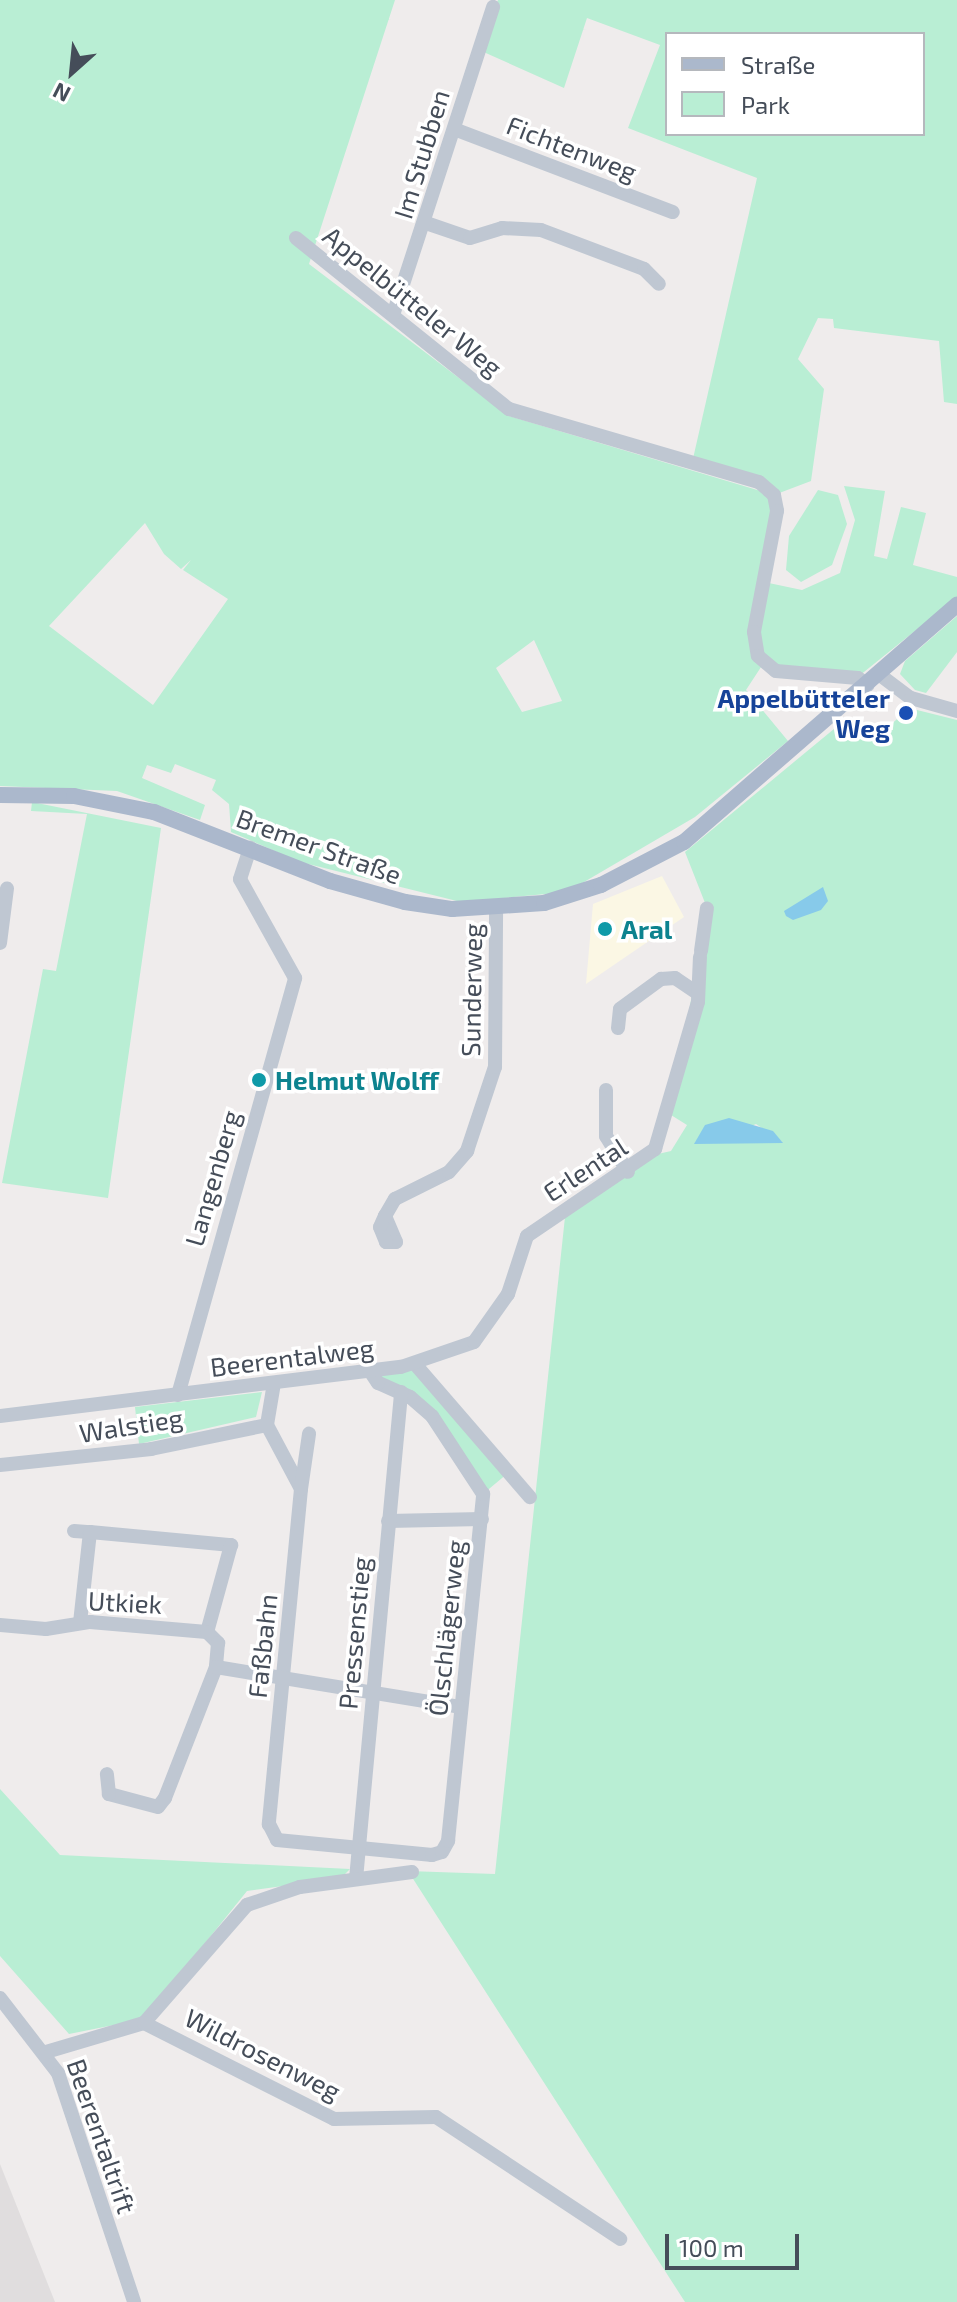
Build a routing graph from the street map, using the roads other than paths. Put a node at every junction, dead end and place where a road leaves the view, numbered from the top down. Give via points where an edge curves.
1 (493, 7) dead end
2 (454, 129) junction
3 (673, 212) dead end
4 (426, 223) junction
5 (296, 238) dead end
6 (659, 284) dead end
7 (393, 315) junction
8 (957, 605) edge
9 (874, 680) junction
10 (957, 711) edge
11 (0, 795) edge
12 (250, 848) junction
13 (7, 888) dead end
14 (707, 908) dead end
15 (496, 909) junction
16 (0, 943) edge
17 (696, 992) junction
18 (618, 1028) dead end
19 (606, 1090) dead end
20 (628, 1172) junction
21 (385, 1216) dead end
22 (415, 1364) junction
23 (370, 1371) junction
24 (274, 1383) junction
25 (401, 1392) junction
26 (178, 1395) junction
27 (0, 1416) edge
28 (267, 1425) junction
29 (309, 1434) dead end
30 (0, 1465) edge
31 (301, 1489) junction
32 (530, 1497) dead end
33 (482, 1519) junction
34 (388, 1521) junction
35 (74, 1531) dead end
36 (90, 1532) junction
37 (80, 1622) junction
38 (0, 1625) edge
39 (207, 1632) junction
40 (216, 1667) junction
41 (283, 1676) junction
42 (373, 1692) junction
43 (460, 1707) junction
44 (107, 1774) dead end
45 (357, 1849) junction
46 (412, 1872) dead end
47 (356, 1879) junction
48 (0, 1998) edge
49 (144, 2023) junction
50 (46, 2052) junction
51 (620, 2239) dead end
52 (134, 2302) edge

1 - 2 street, Im Stubben
2 - 3 street, Fichtenweg
2 - 4 street, Im Stubben
4 - 6 street via 470,238 502,228 541,230 644,269
4 - 7 street, Im Stubben
5 - 7 street, Appelbütteler Weg
7 - 9 street, Appelbütteler Weg via 509,409 759,482 774,495 777,511 754,632 758,656 776,671
8 - 9 main road, Bremer Straße
9 - 10 street
9 - 15 main road, Bremer Straße via 684,842 601,885
11 - 12 main road, Bremer Straße via 110,802
12 - 15 main road, Bremer Straße via 365,892 452,909
12 - 26 street, Langenberg via 240,879 295,978
13 - 16 street
14 - 17 street, Erlental
15 - 21 street, Sunderweg via 495,1067 467,1151 449,1172 395,1199
17 - 18 street via 675,978 661,979 620,1009
17 - 20 street, Erlental via 660,1138
19 - 20 street via 606,1136
20 - 22 street, Erlental via 527,1236 508,1294 474,1342
22 - 23 street, Beerentalweg
22 - 32 street
23 - 24 street, Beerentalweg
23 - 25 street, Ölschlägerweg via 378,1383
24 - 26 street, Beerentalweg
24 - 28 street
25 - 33 street, Ölschlägerweg via 432,1416 477,1479
25 - 34 street, Pressenstieg
26 - 27 street, Beerentalweg
28 - 30 street, Walstieg via 129,1453
28 - 31 street
29 - 31 street, Faßbahn
31 - 41 street, Faßbahn
33 - 34 street
33 - 43 street, Ölschlägerweg
34 - 42 street, Pressenstieg
35 - 36 street
36 - 37 street
36 - 39 street via 231,1545
37 - 38 street, Utkiek via 46,1629
37 - 39 street, Utkiek
39 - 40 street via 218,1643
40 - 41 street
40 - 44 street via 158,1807 109,1794
41 - 42 street
41 - 45 street, Faßbahn via 269,1824 277,1840
42 - 43 street
42 - 45 street, Pressenstieg
43 - 45 street, Ölschlägerweg via 442,1852
45 - 47 street, Pressenstieg
46 - 47 street
47 - 49 street via 300,1887 247,1905
48 - 50 street, Beerentaltrift
49 - 50 street, Wildrosenweg
49 - 51 street, Wildrosenweg via 334,2119 436,2117
50 - 52 street, Beerentaltrift via 73,2109

